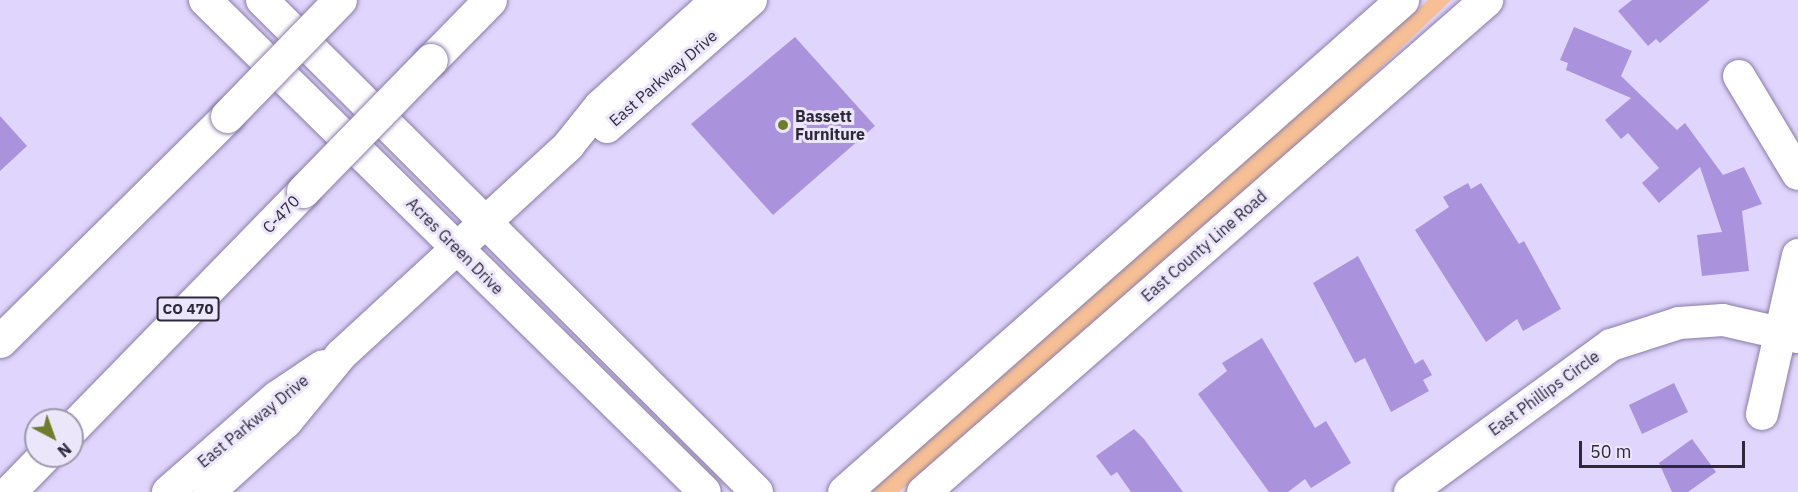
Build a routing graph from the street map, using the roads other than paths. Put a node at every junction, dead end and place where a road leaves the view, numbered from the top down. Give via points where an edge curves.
1 (205, 0) edge
2 (262, 0) edge
3 (340, 0) edge
4 (490, 0) edge
5 (717, 0) edge
6 (751, 0) edge
7 (1402, 0) edge
8 (1486, 0) edge
9 (1739, 76) dead end
10 (568, 146) junction
11 (1798, 174) edge
12 (484, 224) junction
13 (458, 248) junction
14 (1798, 255) edge
15 (1790, 335) edge
16 (0, 341) edge
17 (341, 355) junction
18 (1762, 414) dead end
19 (84, 416) edge
20 (32, 468) edge
21 (9, 492) edge
22 (168, 492) edge
23 (209, 492) edge
24 (705, 492) edge
25 (757, 492) edge
26 (844, 492) edge
27 (923, 492) edge
28 (1410, 492) edge

1 - 13 street, Acres Green Drive
2 - 12 street
3 - 16 main road, bridge
4 - 19 main road, C-470 / CO 470, bridge
5 - 10 street, East Parkway Drive via 600,106
6 - 10 street, East Parkway Drive via 622,115
7 - 26 main road
8 - 27 main road, East County Line Road
9 - 11 street
10 - 12 street, East Parkway Drive
12 - 13 street, East Parkway Drive
12 - 25 street
13 - 17 street, East Parkway Drive
13 - 24 street, Acres Green Drive
14 - 15 street
15 - 18 street
15 - 28 street, East Phillips Circle via 1723,320 1679,323 1611,345
17 - 22 street, East Parkway Drive via 277,397
17 - 23 street, East Parkway Drive via 286,422
20 - 21 main road

